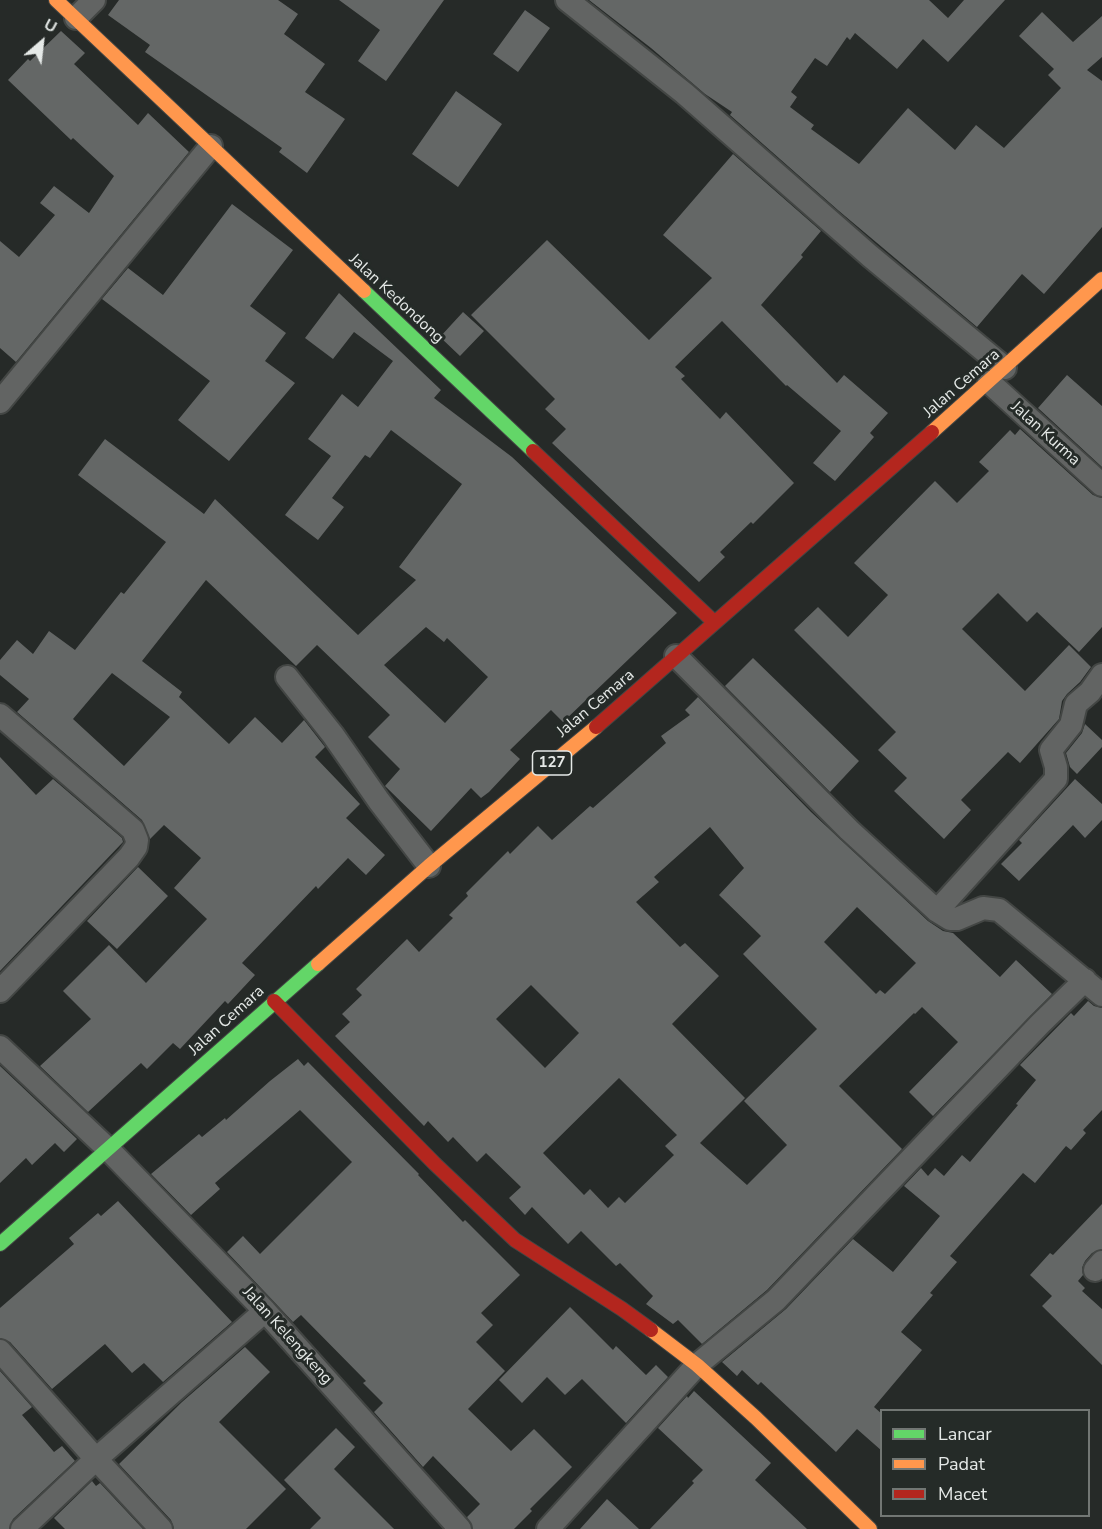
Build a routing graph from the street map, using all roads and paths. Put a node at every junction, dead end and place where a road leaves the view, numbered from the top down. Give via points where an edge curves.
1 (56, 0) edge
2 (94, 0) edge
3 (567, 0) edge
4 (76, 18) junction
5 (211, 146) junction
6 (1102, 279) edge
7 (997, 375) junction
8 (0, 402) edge
9 (1102, 485) edge
10 (714, 622) junction
11 (676, 656) junction
12 (1102, 675) edge
13 (287, 677) dead end
14 (0, 715) edge
15 (429, 866) junction
16 (937, 911) junction
17 (1085, 980) junction
18 (0, 991) edge
19 (1102, 994) edge
20 (274, 1001) junction
21 (0, 1047) edge
22 (108, 1149) junction
23 (0, 1244) edge
24 (265, 1311) junction
25 (0, 1351) edge
26 (697, 1365) junction
27 (96, 1459) junction
28 (457, 1528) edge
29 (22, 1529) edge
30 (161, 1529) edge
31 (548, 1529) edge
32 (870, 1529) edge

1 - 4 street, Jalan Kedondong
2 - 4 street
3 - 7 street, Jalan Kurma via 684,93 870,256
4 - 5 street, Jalan Kedondong
5 - 8 street
5 - 10 street, Jalan Kedondong
6 - 7 street, Jalan Cemara / 127
7 - 9 street, Jalan Kurma
7 - 10 street, Jalan Cemara / 127
10 - 11 street, Jalan Cemara / 127
11 - 15 street, Jalan Cemara / 127
11 - 16 street via 849,830
12 - 16 street via 1076,704 1071,725 1051,750 1056,779
13 - 15 street
14 - 18 street via 133,830 137,840 129,857
15 - 20 street, Jalan Cemara / 127
16 - 17 street via 957,919 983,908 999,910
17 - 19 street
17 - 26 street via 776,1300
20 - 22 street, Jalan Cemara / 127
20 - 26 street via 515,1240 622,1309
21 - 22 street, Jalan Kelengkeng
22 - 23 street, Jalan Cemara / 127
22 - 24 street, Jalan Kelengkeng
24 - 27 street
24 - 28 street, Jalan Kelengkeng
25 - 27 street
26 - 31 street
26 - 32 street
27 - 29 street
27 - 30 street

